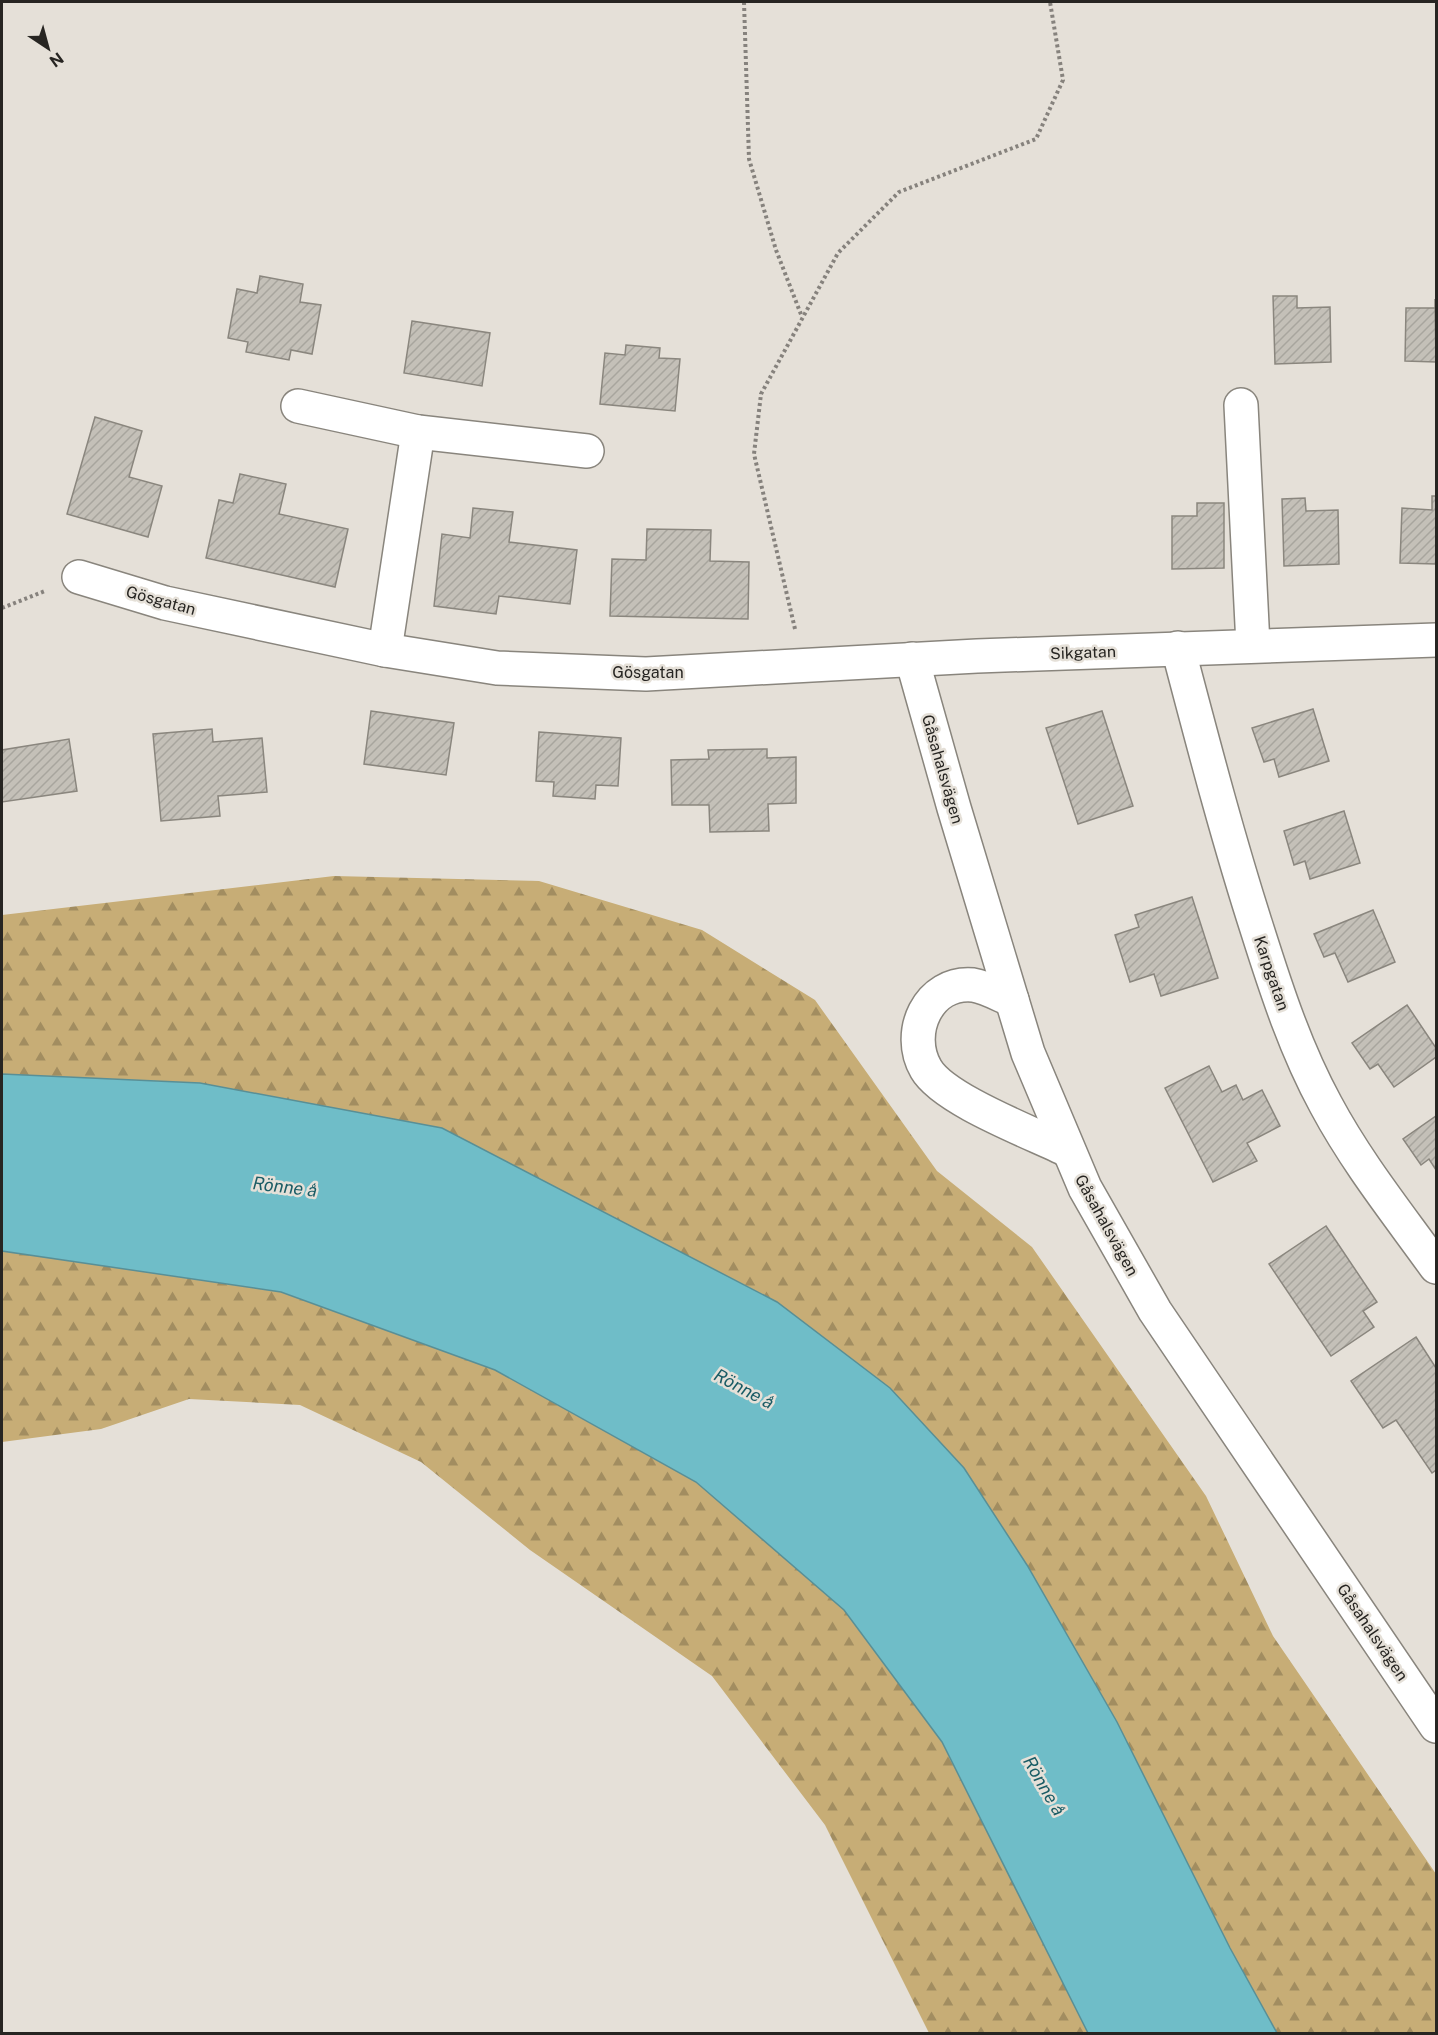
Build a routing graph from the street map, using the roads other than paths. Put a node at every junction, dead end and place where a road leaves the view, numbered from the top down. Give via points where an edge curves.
1 (1241, 405) dead end
2 (298, 406) dead end
3 (418, 432) junction
4 (587, 451) dead end
5 (79, 577) road end
6 (1437, 640) edge
7 (1253, 645) junction
8 (1178, 648) junction
9 (385, 650) junction
10 (912, 659) junction
11 (1012, 1000) junction
12 (1067, 1150) junction
13 (1437, 1267) edge
14 (1437, 1726) edge

1 - 7 street
2 - 3 street
3 - 4 street
3 - 9 street
5 - 9 street, Gösgatan via 165,603
6 - 7 street, Sikgatan
7 - 8 street, Sikgatan
8 - 10 street, Sikgatan
8 - 13 street, Karpgatan via 1230,847 1303,1059 1358,1157
9 - 10 street, Gösgatan via 497,668 646,674
10 - 11 street, Gåsahalsvägen
11 - 12 street, Gåsahalsvägen via 1028,1053
11 - 12 street via 974,985 956,986 938,996 922,1012 918,1026 926,1069 965,1101
12 - 14 street, Gåsahalsvägen via 1155,1311

